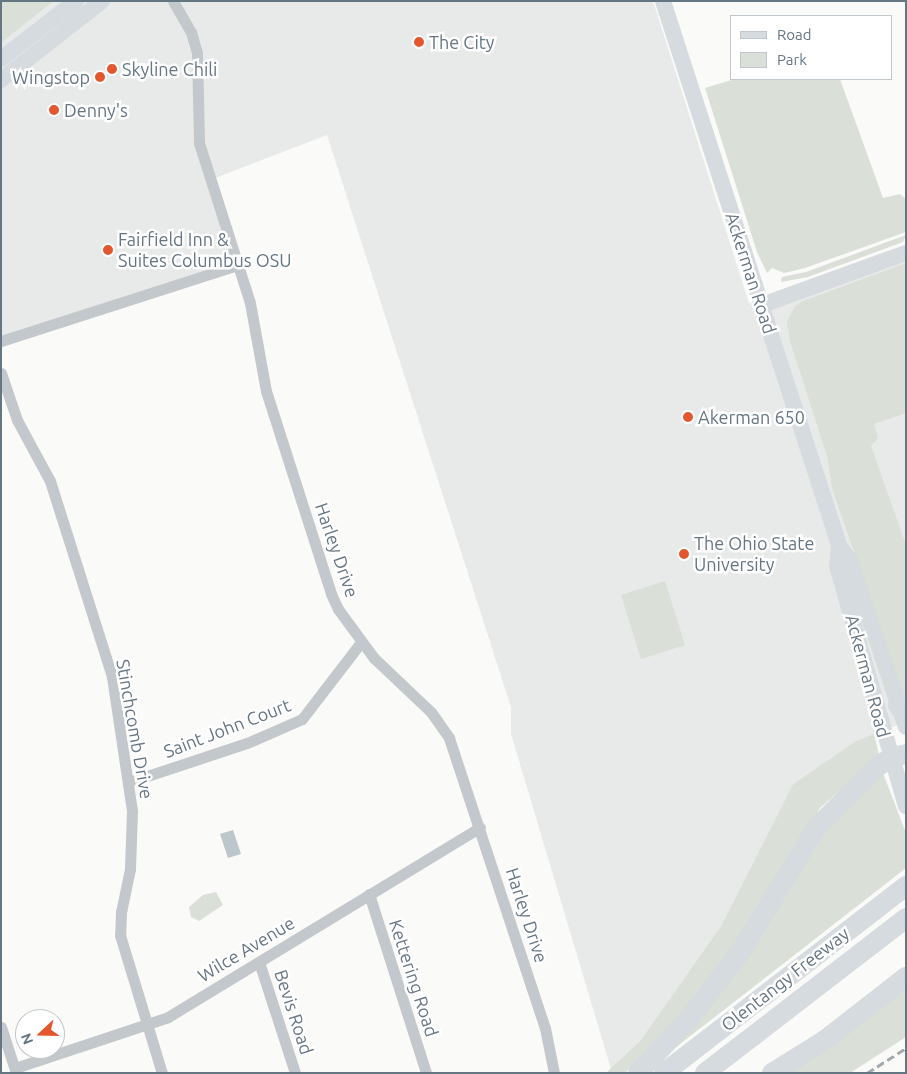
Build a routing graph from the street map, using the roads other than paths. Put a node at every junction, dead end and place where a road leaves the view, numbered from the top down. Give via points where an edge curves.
1 (76, 1) edge
2 (102, 1) edge
3 (173, 1) edge
4 (663, 1) edge
5 (1, 59) edge
6 (1, 80) edge
7 (906, 253) edge
8 (238, 265) junction
9 (762, 305) junction
10 (1, 341) edge
11 (1, 373) edge
12 (839, 545) junction
13 (361, 642) junction
14 (902, 711) edge
15 (906, 727) edge
16 (898, 756) edge
17 (129, 782) junction
18 (906, 806) edge
19 (480, 827) junction
20 (905, 887) edge
21 (369, 894) junction
22 (906, 918) edge
23 (259, 962) junction
24 (906, 977) edge
25 (147, 1026) junction
26 (1, 1027) edge
27 (15, 1070) edge
28 (162, 1073) edge
29 (295, 1073) edge
30 (426, 1073) edge
31 (554, 1073) edge
32 (638, 1073) edge
33 (664, 1073) edge
34 (705, 1073) edge
35 (772, 1073) edge

1 - 5 main road
2 - 6 main road
3 - 8 street, Harley Drive via 191,32 197,52 199,143
4 - 9 main road, Ackerman Road
7 - 9 main road
8 - 10 street
8 - 13 street, Harley Drive via 253,319 266,391 314,542 338,609
9 - 12 main road, Ackerman Road
11 - 17 street, Stinchcomb Drive via 17,420 50,481 107,662
12 - 14 main road, Ackerman Road via 850,561
12 - 16 main road, Ackerman Road via 837,566
13 - 17 street, Saint John Court via 302,719 247,744
13 - 19 street, Harley Drive via 442,725 455,751
14 - 15 main road, Ackerman Road
16 - 18 main road, Ackerman Road
16 - 32 highway via 859,783 817,827 741,952 689,1019
17 - 25 street, Stinchcomb Drive via 131,840 120,935
19 - 21 street, Wilce Avenue
19 - 31 street, Harley Drive via 545,1028
20 - 33 highway, Olentangy Freeway
21 - 23 street, Wilce Avenue
21 - 30 street, Kettering Road
22 - 34 highway, Olentangy Freeway
23 - 25 street, Wilce Avenue via 168,1017
23 - 29 street, Bevis Road
24 - 35 highway via 825,1040
25 - 27 street, Wilce Avenue
25 - 28 street, Stinchcomb Drive
26 - 27 street

